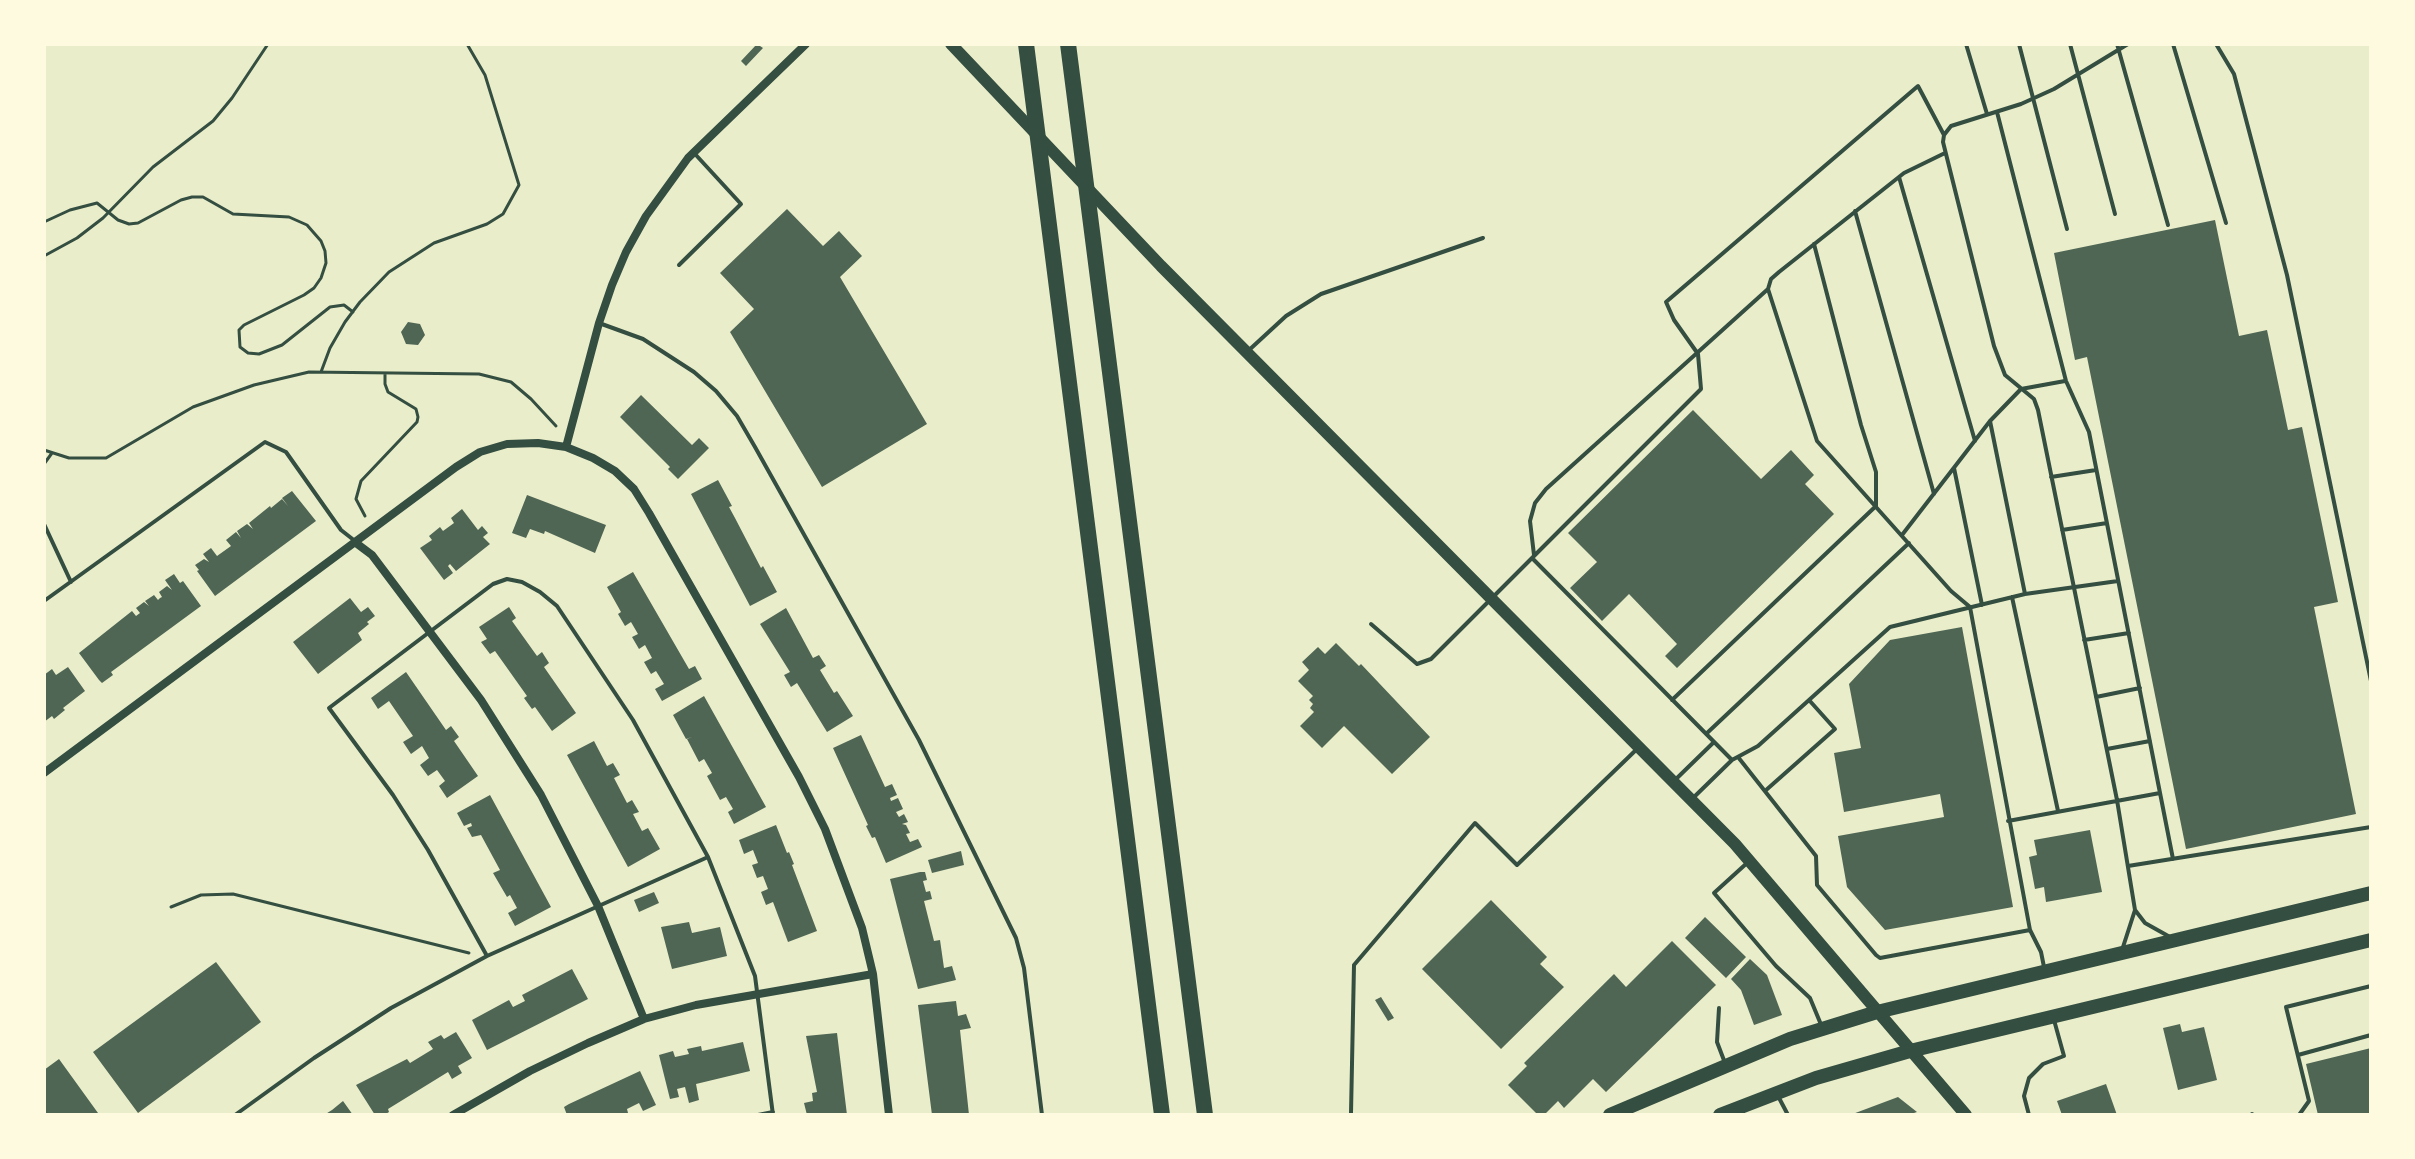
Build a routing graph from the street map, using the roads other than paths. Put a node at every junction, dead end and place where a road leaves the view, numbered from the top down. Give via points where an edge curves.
1 (806, 44) edge
2 (951, 44) edge
3 (1026, 44) edge
4 (1068, 44) edge
5 (1966, 44) edge
6 (2019, 44) edge
7 (2070, 44) edge
8 (2128, 44) edge
9 (2173, 44) edge
10 (2216, 44) edge
11 (2118, 47) edge
12 (2078, 74) junction
13 (2033, 98) junction
14 (1997, 112) junction
15 (1987, 114) junction
16 (1944, 135) junction
17 (693, 152) junction
18 (1945, 153) junction
19 (1899, 177) junction
20 (1855, 211) junction
21 (2115, 214) dead end
22 (2226, 223) dead end
23 (2168, 225) dead end
24 (2067, 229) dead end
25 (1483, 238) dead end
26 (1814, 244) junction
27 (679, 265) dead end
28 (1768, 289) junction
29 (599, 323) junction
30 (1247, 352) junction
31 (1698, 354) junction
32 (2066, 381) junction
33 (2021, 389) junction
34 (1990, 421) junction
35 (1975, 441) junction
36 (566, 447) junction
37 (1954, 468) junction
38 (2096, 470) junction
39 (2051, 477) junction
40 (1934, 494) junction
41 (1876, 506) junction
42 (2107, 523) junction
43 (44, 524) edge
44 (2062, 530) junction
45 (1902, 535) junction
46 (356, 543) junction
47 (1909, 543) junction
48 (1533, 556) junction
49 (2118, 581) junction
50 (71, 582) junction
51 (2074, 587) junction
52 (2025, 594) junction
53 (2012, 597) junction
54 (1491, 598) junction
55 (44, 601) edge
56 (1982, 605) junction
57 (1970, 607) junction
58 (1371, 624) dead end
59 (430, 631) junction
60 (2129, 633) junction
61 (2084, 640) junction
62 (2371, 681) edge
63 (2140, 688) junction
64 (2096, 697) junction
65 (1672, 700) junction
66 (1809, 700) junction
67 (1706, 734) junction
68 (2150, 741) junction
69 (1714, 742) junction
70 (1639, 747) junction
71 (2107, 749) junction
72 (1738, 757) junction
73 (1732, 760) junction
74 (44, 773) edge
75 (1673, 782) junction
76 (1765, 791) junction
77 (2160, 793) junction
78 (2117, 800) junction
79 (1691, 801) junction
80 (2058, 811) junction
81 (2008, 821) junction
82 (2371, 827) edge
83 (708, 857) junction
84 (2173, 859) junction
85 (1749, 861) junction
86 (2128, 866) junction
87 (2371, 893) edge
88 (598, 906) junction
89 (2135, 910) junction
90 (2030, 930) junction
91 (2176, 939) junction
92 (2371, 940) edge
93 (2119, 952) junction
94 (487, 956) junction
95 (2045, 970) junction
96 (873, 974) junction
97 (2371, 986) edge
98 (758, 993) junction
99 (1719, 1008) dead end
100 (1877, 1012) junction
101 (2053, 1016) junction
102 (644, 1019) junction
103 (1823, 1029) junction
104 (2371, 1035) edge
105 (1910, 1051) junction
106 (2298, 1055) junction
107 (1726, 1065) junction
108 (1777, 1093) junction
109 (1351, 1113) edge
110 (773, 1114) edge
111 (235, 1115) edge
112 (453, 1115) edge
113 (758, 1115) edge
114 (889, 1115) edge
115 (1042, 1115) edge
116 (1162, 1115) edge
117 (1205, 1115) edge
118 (1610, 1115) edge
119 (1720, 1115) edge
120 (1788, 1115) edge
121 (1966, 1115) edge
122 (2029, 1115) edge
123 (2299, 1115) edge

1 - 17 street
2 - 30 main road
3 - 116 highway
4 - 117 highway
5 - 15 lane
6 - 13 lane
7 - 12 lane
8 - 11 lane
9 - 22 lane
10 - 62 lane via 2234,74 2287,275
11 - 12 lane
11 - 23 lane
12 - 13 lane
12 - 21 lane
13 - 14 lane
13 - 24 lane
14 - 15 lane
14 - 32 lane
15 - 16 lane via 1951,126
16 - 18 lane
16 - 31 lane via 1918,86 1666,302
17 - 27 lane via 741,204
17 - 29 street via 664,188 626,252
18 - 19 lane
18 - 33 lane via 1994,346 2005,375
19 - 20 lane
19 - 35 lane
20 - 26 lane
20 - 40 lane
25 - 30 lane via 1321,294 1286,316
26 - 28 lane via 1771,279
26 - 41 lane via 1876,472
28 - 31 lane
28 - 41 lane via 1817,441
29 - 36 street
29 - 115 lane via 670,354 716,391 737,416 787,503 919,740 1016,938
30 - 54 main road
31 - 48 lane via 1701,389
31 - 48 lane via 1546,489 1530,521
32 - 33 lane
32 - 38 lane via 2089,432
33 - 34 lane
33 - 39 lane via 2038,410
34 - 35 lane
34 - 52 lane
35 - 37 lane
36 - 46 street via 507,444 480,452
36 - 96 street via 615,471 649,513 825,829 862,928
37 - 40 lane
37 - 56 lane
38 - 39 lane
38 - 42 lane
39 - 44 lane
40 - 45 lane
41 - 45 lane
41 - 65 lane
42 - 44 lane
42 - 49 lane
43 - 50 lane
44 - 51 lane
45 - 47 lane
46 - 50 lane via 286,452 265,442
46 - 59 street via 372,555
46 - 74 street
47 - 57 lane
47 - 67 lane
48 - 54 lane
48 - 65 lane
49 - 51 lane
49 - 60 lane
50 - 55 lane
51 - 52 lane
51 - 61 lane
52 - 53 lane
53 - 56 lane
53 - 80 lane
54 - 58 lane via 1431,659 1417,664
54 - 70 main road
56 - 57 lane
57 - 66 lane via 1890,627
57 - 81 lane
59 - 83 lane via 507,579 540,592 557,606 633,720
59 - 88 street via 541,795
59 - 94 lane via 329,708 393,795
60 - 61 lane
60 - 63 lane
61 - 64 lane
63 - 64 lane
63 - 68 lane
64 - 71 lane
65 - 67 lane
66 - 72 lane
66 - 76 lane via 1835,729
67 - 69 lane
68 - 71 lane
68 - 77 lane
69 - 73 lane
69 - 75 lane
70 - 75 main road
70 - 109 lane via 1517,865 1475,823 1354,965
71 - 78 lane
72 - 73 lane
72 - 76 lane
73 - 79 lane
75 - 79 main road
76 - 90 lane via 1816,856 1817,885 1880,958
77 - 78 lane
77 - 84 lane
78 - 80 lane
78 - 86 lane
79 - 85 main road
80 - 81 lane
81 - 90 lane
82 - 84 lane
83 - 88 lane
83 - 98 lane
84 - 86 lane
85 - 100 main road
85 - 103 lane via 1714,893 1810,998
86 - 89 lane
87 - 91 main road
88 - 94 lane
88 - 102 street
89 - 91 lane via 2145,923
89 - 93 lane
90 - 95 lane
91 - 93 main road
92 - 101 main road
93 - 95 main road
94 - 111 lane via 391,1008
95 - 100 main road
96 - 98 street
96 - 114 street
97 - 106 lane via 2286,1007
98 - 102 street
98 - 110 lane
99 - 107 lane via 1717,1042
100 - 103 main road
100 - 105 main road
101 - 105 main road
101 - 122 lane via 2064,1056 2043,1064 2029,1078 2024,1096
102 - 112 street via 530,1071
103 - 107 main road
104 - 106 lane
105 - 108 main road
105 - 121 main road
106 - 123 lane via 2309,1101
107 - 118 main road
108 - 119 main road
108 - 120 lane
110 - 113 lane

